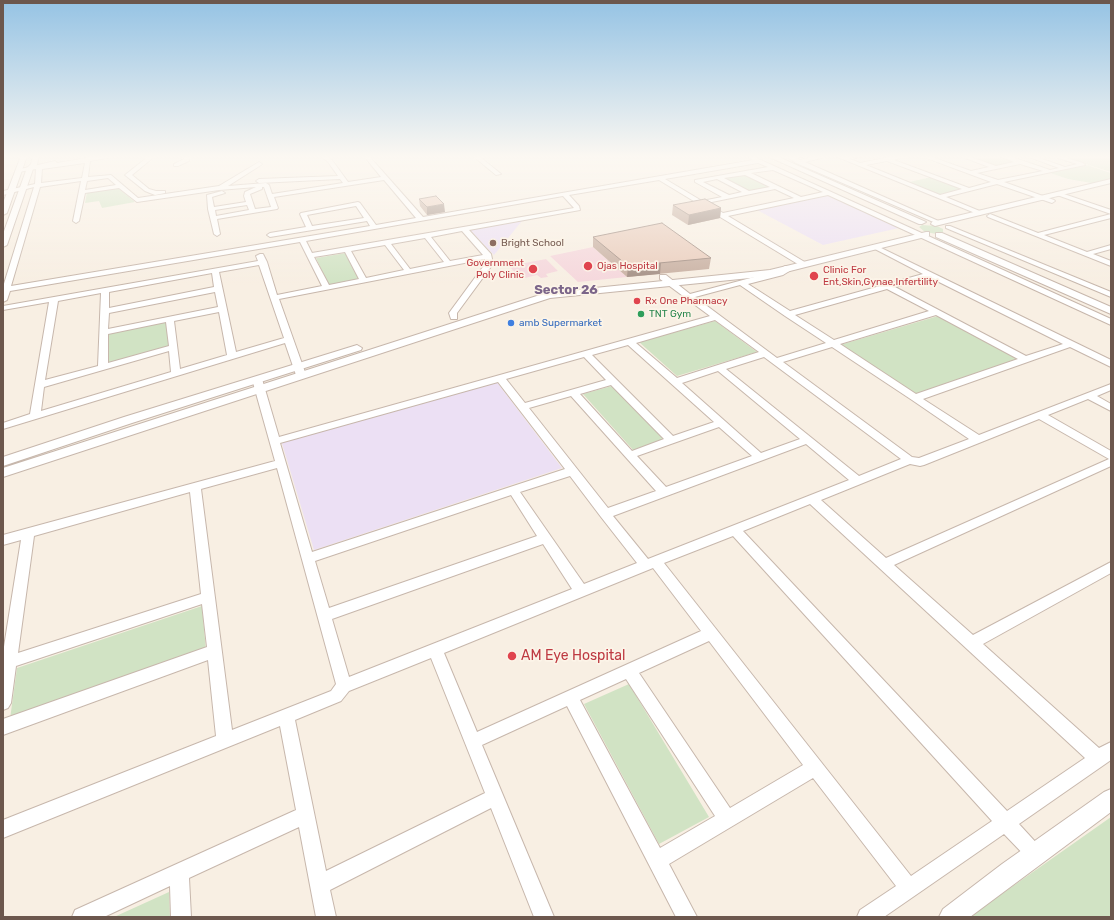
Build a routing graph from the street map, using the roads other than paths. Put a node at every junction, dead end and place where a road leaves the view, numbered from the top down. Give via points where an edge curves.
1 (8, 199) edge
2 (19, 199) edge
3 (34, 199) edge
4 (80, 199) edge
5 (209, 199) edge
6 (229, 199) edge
7 (248, 199) edge
8 (271, 199) edge
9 (403, 199) edge
10 (553, 199) edge
11 (569, 199) edge
12 (693, 199) edge
13 (719, 199) edge
14 (800, 199) edge
15 (844, 199) edge
16 (859, 199) edge
17 (879, 199) edge
18 (944, 199) edge
19 (1038, 199) edge
20 (1045, 199) edge
21 (1060, 199) edge
22 (1074, 199) edge
23 (1052, 201) junction
24 (210, 202) junction
25 (250, 203) junction
26 (700, 203) junction
27 (211, 209) junction
28 (322, 210) junction
29 (363, 211) junction
30 (252, 212) junction
31 (356, 212) dead end
32 (514, 212) junction
33 (1111, 212) edge
34 (3, 213) edge
35 (980, 213) junction
36 (721, 215) junction
37 (990, 216) junction
38 (1111, 216) edge
39 (213, 218) junction
40 (368, 218) junction
41 (421, 219) junction
42 (76, 221) dead end
43 (331, 225) junction
44 (310, 228) junction
45 (374, 228) junction
46 (942, 228) junction
47 (464, 229) junction
48 (918, 229) junction
49 (217, 234) dead end
50 (270, 235) dead end
51 (426, 235) junction
52 (1037, 235) junction
53 (302, 240) junction
54 (386, 242) junction
55 (3, 245) edge
56 (258, 247) junction
57 (875, 247) junction
58 (1111, 247) edge
59 (347, 249) junction
60 (1087, 254) junction
61 (310, 256) junction
62 (488, 256) junction
63 (794, 259) junction
64 (262, 262) junction
65 (448, 263) junction
66 (804, 264) junction
67 (1111, 264) edge
68 (788, 268) junction
69 (215, 270) junction
70 (408, 271) junction
71 (931, 274) junction
72 (364, 280) junction
73 (667, 280) junction
74 (742, 283) junction
75 (888, 286) junction
76 (326, 287) junction
77 (6, 289) junction
78 (218, 289) junction
79 (105, 290) junction
80 (690, 296) junction
81 (1111, 296) edge
82 (274, 298) junction
83 (54, 299) junction
84 (3, 300) edge
85 (1111, 306) edge
86 (3, 308) edge
87 (222, 309) junction
88 (105, 311) junction
89 (1111, 311) edge
90 (936, 312) junction
91 (788, 314) junction
92 (454, 317) junction
93 (717, 317) junction
94 (170, 319) junction
95 (1111, 322) edge
96 (104, 332) junction
97 (288, 338) junction
98 (629, 341) junction
99 (833, 344) junction
100 (1071, 344) junction
101 (174, 347) junction
102 (766, 353) junction
103 (586, 354) junction
104 (232, 355) junction
105 (1026, 360) junction
106 (1108, 360) edge
107 (776, 361) junction
108 (103, 367) junction
109 (719, 368) junction
110 (299, 371) junction
111 (176, 372) junction
112 (500, 378) junction
113 (613, 381) junction
114 (675, 382) junction
115 (259, 384) junction
116 (40, 385) junction
117 (1111, 387) edge
118 (573, 392) junction
119 (1089, 396) junction
120 (915, 398) junction
121 (522, 407) junction
122 (1111, 408) edge
123 (36, 415) junction
124 (1040, 415) junction
125 (721, 423) junction
126 (3, 426) edge
127 (807, 440) junction
128 (977, 440) junction
129 (275, 441) junction
130 (672, 441) junction
131 (630, 455) junction
132 (1111, 456) edge
133 (759, 457) junction
134 (910, 460) junction
135 (3, 462) edge
136 (1111, 462) edge
137 (281, 463) junction
138 (572, 471) junction
139 (3, 473) edge
140 (858, 481) junction
141 (195, 487) junction
142 (513, 490) junction
143 (663, 492) junction
144 (812, 499) junction
145 (605, 514) junction
146 (735, 530) junction
147 (28, 533) junction
148 (545, 538) junction
149 (3, 540) edge
150 (308, 558) junction
151 (650, 563) junction
152 (885, 564) junction
153 (1111, 567) edge
154 (581, 591) junction
155 (208, 597) junction
156 (324, 616) junction
157 (711, 633) junction
158 (972, 643) junction
159 (434, 650) junction
160 (214, 651) junction
161 (9, 662) junction
162 (629, 670) junction
163 (344, 686) junction
164 (570, 698) junction
165 (3, 703) edge
166 (286, 716) junction
167 (3, 727) edge
168 (225, 740) junction
169 (472, 742) junction
170 (1105, 754) edge
171 (816, 767) junction
172 (495, 797) junction
173 (1111, 799) edge
174 (305, 815) junction
175 (727, 819) junction
176 (1006, 822) junction
177 (3, 829) edge
178 (1035, 854) junction
179 (657, 860) junction
180 (178, 873) junction
181 (319, 885) junction
182 (909, 888) junction
183 (82, 917) edge
184 (181, 917) edge
185 (326, 917) edge
186 (544, 917) edge
187 (687, 917) edge
188 (867, 917) edge
189 (951, 917) edge

1 - 34 street
2 - 55 street
3 - 77 street
4 - 42 street
5 - 24 street
6 - 24 street
7 - 25 street
8 - 30 street via 275,208
9 - 41 street
10 - 32 street
11 - 32 street via 578,209
12 - 26 street
13 - 26 street
14 - 36 street
15 - 48 street
16 - 48 street
17 - 46 street
18 - 35 street
19 - 35 street
20 - 23 street
21 - 23 street
22 - 33 street
23 - 37 street
24 - 27 street
25 - 27 street
25 - 30 street
26 - 36 street
27 - 39 street
28 - 29 street via 358,204
28 - 43 street
28 - 44 street via 303,214
29 - 31 street
29 - 40 street
30 - 39 street
32 - 41 street
32 - 47 street
35 - 46 street
36 - 63 street
37 - 46 street
37 - 52 street
38 - 52 street
39 - 49 street
40 - 43 street
40 - 45 street
41 - 45 street
43 - 44 street
44 - 50 street
45 - 53 street
46 - 48 street
46 - 48 street
46 - 81 street
46 - 85 street
46 - 89 street
47 - 51 street
47 - 62 street
48 - 57 street
48 - 63 street
48 - 95 street
51 - 54 street
51 - 65 street
52 - 60 street
53 - 56 street
53 - 61 street
54 - 59 street
54 - 70 street
56 - 64 street
56 - 77 street
57 - 66 street
57 - 71 street
58 - 60 street
59 - 61 street
59 - 72 street
60 - 67 street
61 - 76 street
62 - 65 street
62 - 92 street via 490,264 453,313
63 - 66 street
63 - 73 street via 761,268
64 - 69 street
64 - 82 street
65 - 70 street
66 - 68 street
68 - 73 street via 770,273
68 - 74 street via 780,273
69 - 78 street
69 - 79 street
70 - 72 street
71 - 75 street
71 - 100 street
72 - 76 street
73 - 80 street
73 - 92 street via 543,290
73 - 110 street via 549,295
74 - 80 street
74 - 91 street
75 - 90 street
75 - 91 street
76 - 82 street
77 - 84 street
78 - 87 street
78 - 88 street
79 - 83 street
79 - 88 street
80 - 93 street
82 - 97 street
83 - 86 street
83 - 116 street
87 - 94 street
87 - 104 street
88 - 96 street
90 - 99 street
90 - 105 street
91 - 99 street
92 - 110 street
93 - 98 street
93 - 102 street
94 - 96 street
94 - 101 street
96 - 108 street
97 - 104 street
97 - 110 street
98 - 103 street
98 - 114 street
99 - 107 street
99 - 120 street
100 - 105 street
100 - 106 street
101 - 108 street
101 - 111 street
102 - 107 street
102 - 109 street
103 - 112 street
103 - 113 street
104 - 111 street
105 - 120 street
107 - 134 street
108 - 116 street
109 - 114 street
109 - 127 street
110 - 115 street
111 - 123 street
112 - 121 street
112 - 129 street
113 - 118 street
113 - 130 street
114 - 125 street
115 - 129 street
115 - 135 street via 128,420
115 - 139 street
116 - 123 street
117 - 119 street
118 - 121 street
118 - 131 street
119 - 122 street
119 - 124 street
120 - 128 street
121 - 138 street
123 - 126 street
124 - 128 street
124 - 132 street
125 - 130 street
125 - 133 street
127 - 133 street
127 - 140 street
128 - 134 street via 920,462
129 - 137 street
130 - 131 street
131 - 143 street
133 - 143 street
134 - 140 street
136 - 152 street
137 - 141 street
137 - 150 street
138 - 142 street
138 - 145 street
140 - 144 street
141 - 147 street
141 - 155 street
142 - 148 street
142 - 150 street
143 - 145 street
144 - 146 street
144 - 152 street
145 - 151 street
146 - 151 street
146 - 176 street
147 - 149 street
147 - 161 street
148 - 154 street
148 - 156 street
150 - 156 street
151 - 154 street
151 - 157 street
152 - 158 street
153 - 158 street
154 - 159 street
155 - 160 street
155 - 161 street
156 - 163 street
157 - 162 street
157 - 171 street
158 - 170 street
159 - 163 street
159 - 169 street
160 - 167 street
160 - 168 street
161 - 165 street
162 - 164 street
162 - 175 street
163 - 166 street via 336,696
164 - 169 street
164 - 179 street
166 - 168 street
166 - 174 street
168 - 177 street
169 - 172 street
170 - 176 street
171 - 175 street
171 - 182 street
172 - 181 street
172 - 186 street
173 - 178 street
174 - 180 street
174 - 181 street
175 - 179 street
176 - 178 street
176 - 182 street
178 - 189 street
179 - 187 street
180 - 183 street
180 - 184 street
181 - 185 street
182 - 188 street

